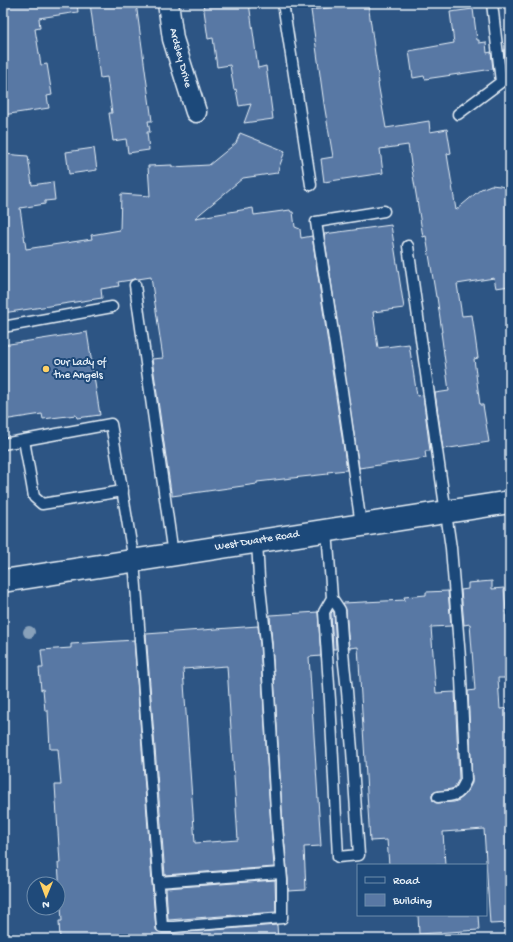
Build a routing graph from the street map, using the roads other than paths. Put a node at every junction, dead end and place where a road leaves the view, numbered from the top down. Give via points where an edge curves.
1 (168, 3) edge
2 (283, 3) edge
3 (492, 3) edge
4 (196, 112) dead end
5 (458, 114) dead end
6 (311, 185) dead end
7 (384, 211) dead end
8 (408, 246) dead end
9 (135, 285) dead end
10 (112, 308) dead end
11 (3, 326) edge
12 (24, 440) junction
13 (3, 444) edge
14 (123, 491) junction
15 (510, 502) edge
16 (446, 512) junction
17 (361, 525) junction
18 (327, 530) junction
19 (257, 541) junction
20 (173, 555) junction
21 (134, 561) junction
22 (3, 581) edge
23 (332, 598) junction
24 (438, 797) dead end
25 (281, 873) junction
26 (158, 882) junction

1 - 4 street, Ardsley Drive via 173,39
2 - 6 lane
3 - 5 lane via 501,82
7 - 17 lane via 316,222
8 - 16 lane
9 - 20 lane
10 - 11 lane
12 - 13 lane
12 - 14 lane via 34,497 42,504
12 - 14 lane via 111,424
14 - 21 lane
15 - 16 main road, West Duarte Road
16 - 17 main road, West Duarte Road
16 - 24 lane via 460,658 466,780 462,790 456,795
17 - 18 main road, West Duarte Road
18 - 19 main road, West Duarte Road
18 - 23 lane
19 - 20 main road, West Duarte Road
19 - 25 lane
20 - 21 main road, West Duarte Road
21 - 22 main road, West Duarte Road
21 - 26 lane
23 - 23 lane via 324,612 338,857 359,855 340,610
25 - 26 lane
25 - 26 lane via 282,918 182,926 162,927

